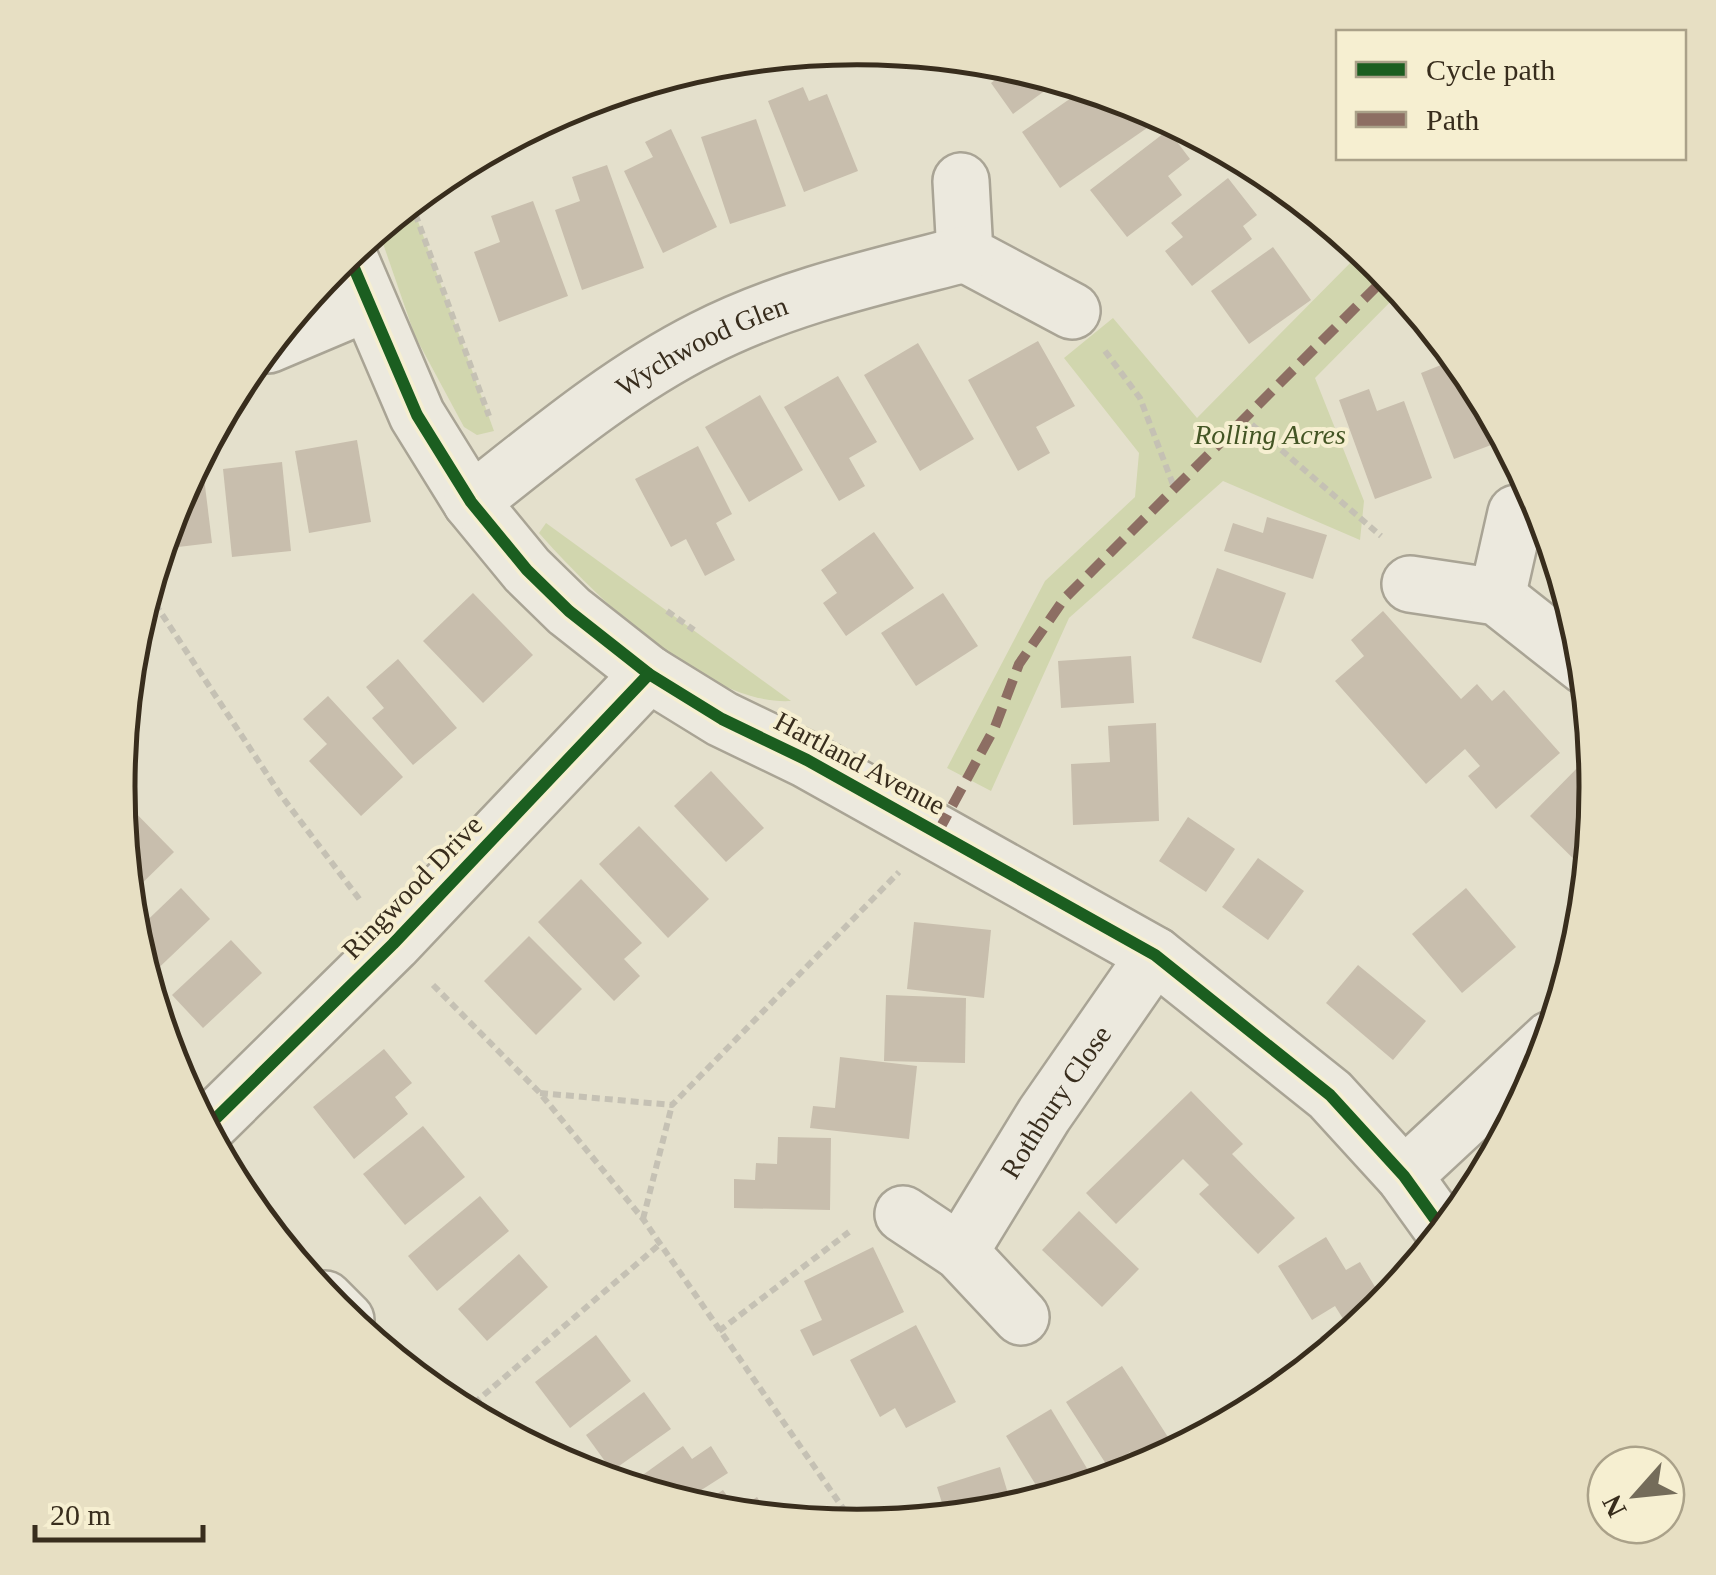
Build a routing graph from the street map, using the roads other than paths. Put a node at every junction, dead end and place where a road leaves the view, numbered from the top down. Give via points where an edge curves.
1 (961, 182) dead end
2 (965, 254) junction
3 (356, 279) edge
4 (319, 307) edge
5 (1072, 310) road end
6 (490, 487) junction
7 (1516, 514) dead end
8 (1410, 584) road end
9 (1497, 597) junction
10 (1568, 653) edge
11 (648, 674) junction
12 (1155, 955) junction
13 (1526, 1063) edge
14 (216, 1119) edge
15 (1404, 1176) junction
16 (903, 1214) road end
17 (1436, 1221) edge
18 (960, 1252) junction
19 (1021, 1317) dead end

1 - 2 street
2 - 5 street
2 - 6 street, Wychwood Glen via 818,292 704,338 606,395
3 - 4 street, Hartland Avenue
3 - 6 street, Hartland Avenue via 417,416
6 - 11 street, Hartland Avenue via 527,570
7 - 9 street
8 - 9 street
9 - 10 street
11 - 12 street, Hartland Avenue
11 - 14 street, Ringwood Drive via 393,944
12 - 15 street, Hartland Avenue via 1330,1096
12 - 18 street, Rothbury Close
13 - 15 street
15 - 17 street, Hartland Avenue
16 - 18 street
18 - 19 street

